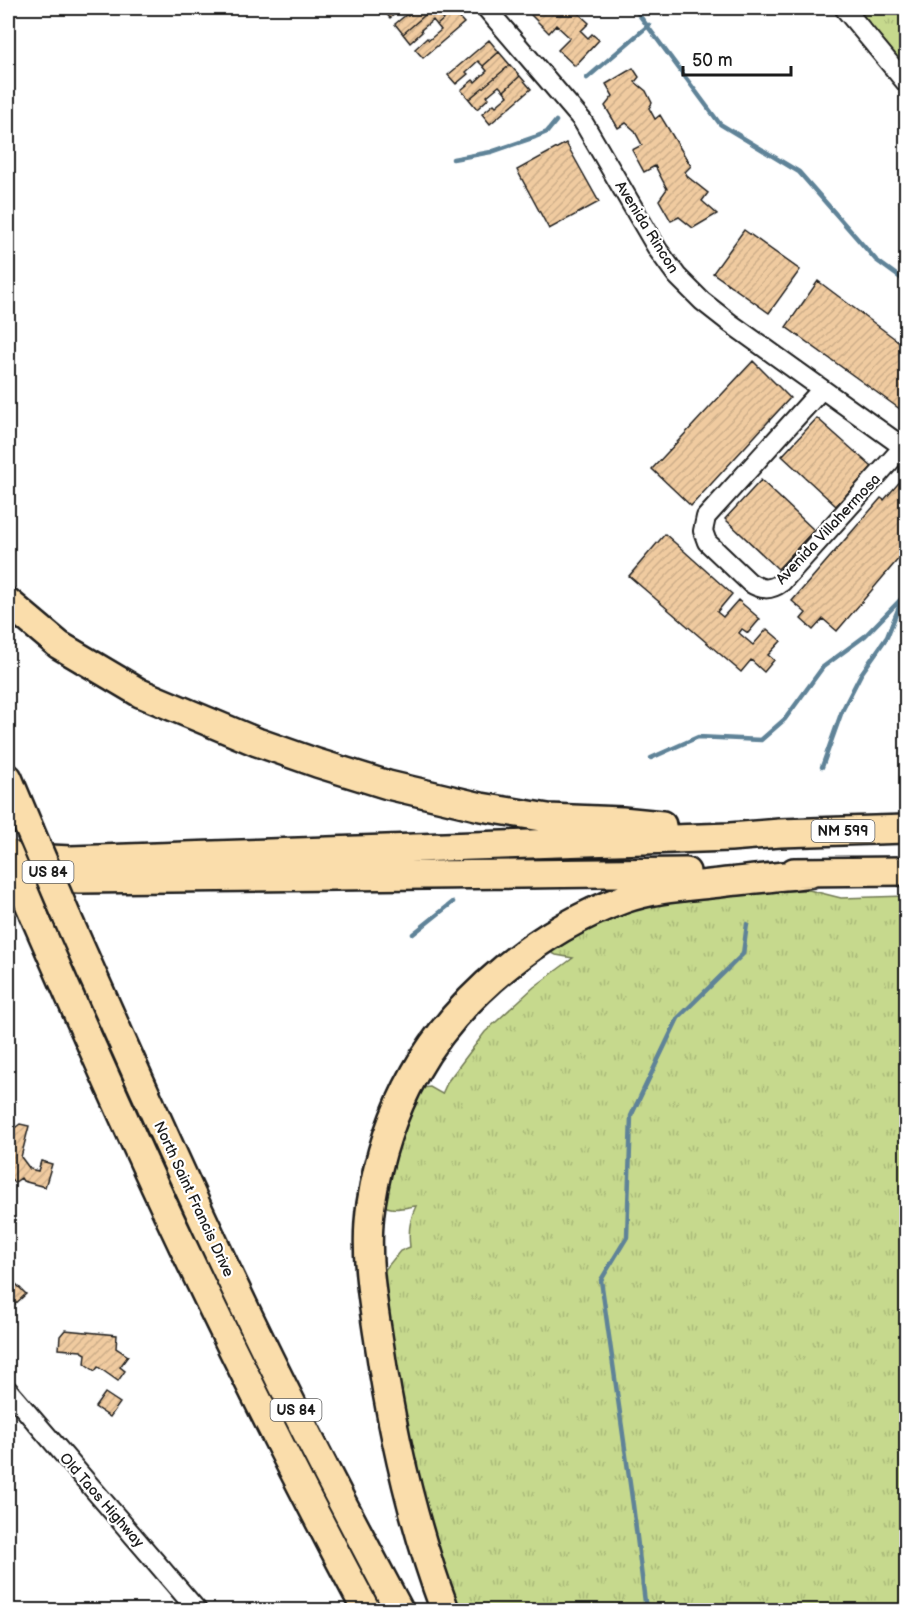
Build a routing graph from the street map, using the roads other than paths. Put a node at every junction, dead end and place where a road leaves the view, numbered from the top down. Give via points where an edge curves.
1 (486, 8) edge
2 (846, 8) edge
3 (906, 83) edge
4 (822, 389) junction
5 (905, 448) edge
6 (8, 602) edge
7 (8, 778) edge
8 (906, 829) edge
9 (780, 832) junction
10 (8, 855) edge
11 (906, 871) edge
12 (812, 873) junction
13 (8, 875) edge
14 (8, 1390) edge
15 (197, 1611) edge
16 (366, 1611) edge
17 (399, 1611) edge
18 (446, 1611) edge

1 - 4 street, Avenida Rincon via 582,120 677,276 714,312
2 - 3 street
4 - 5 street, Avenida Rincon
4 - 5 street, Avenida Villahermosa via 703,524 706,542 755,587 767,589 782,582
6 - 9 highway via 59,645 140,693 257,742 369,780 548,818
7 - 17 highway, North Saint Francis Drive / US 84, bridge via 228,1273
8 - 9 highway, NM 599
9 - 10 highway via 71,860
10 - 16 highway, North Saint Francis Drive / US 84, bridge via 201,1283
11 - 12 highway
12 - 13 highway via 80,879
12 - 18 highway via 657,890 625,899 551,935 492,978 465,1005 416,1071 404,1095 377,1172 369,1233 370,1271 393,1423 419,1528
14 - 15 street, Old Taos Highway

